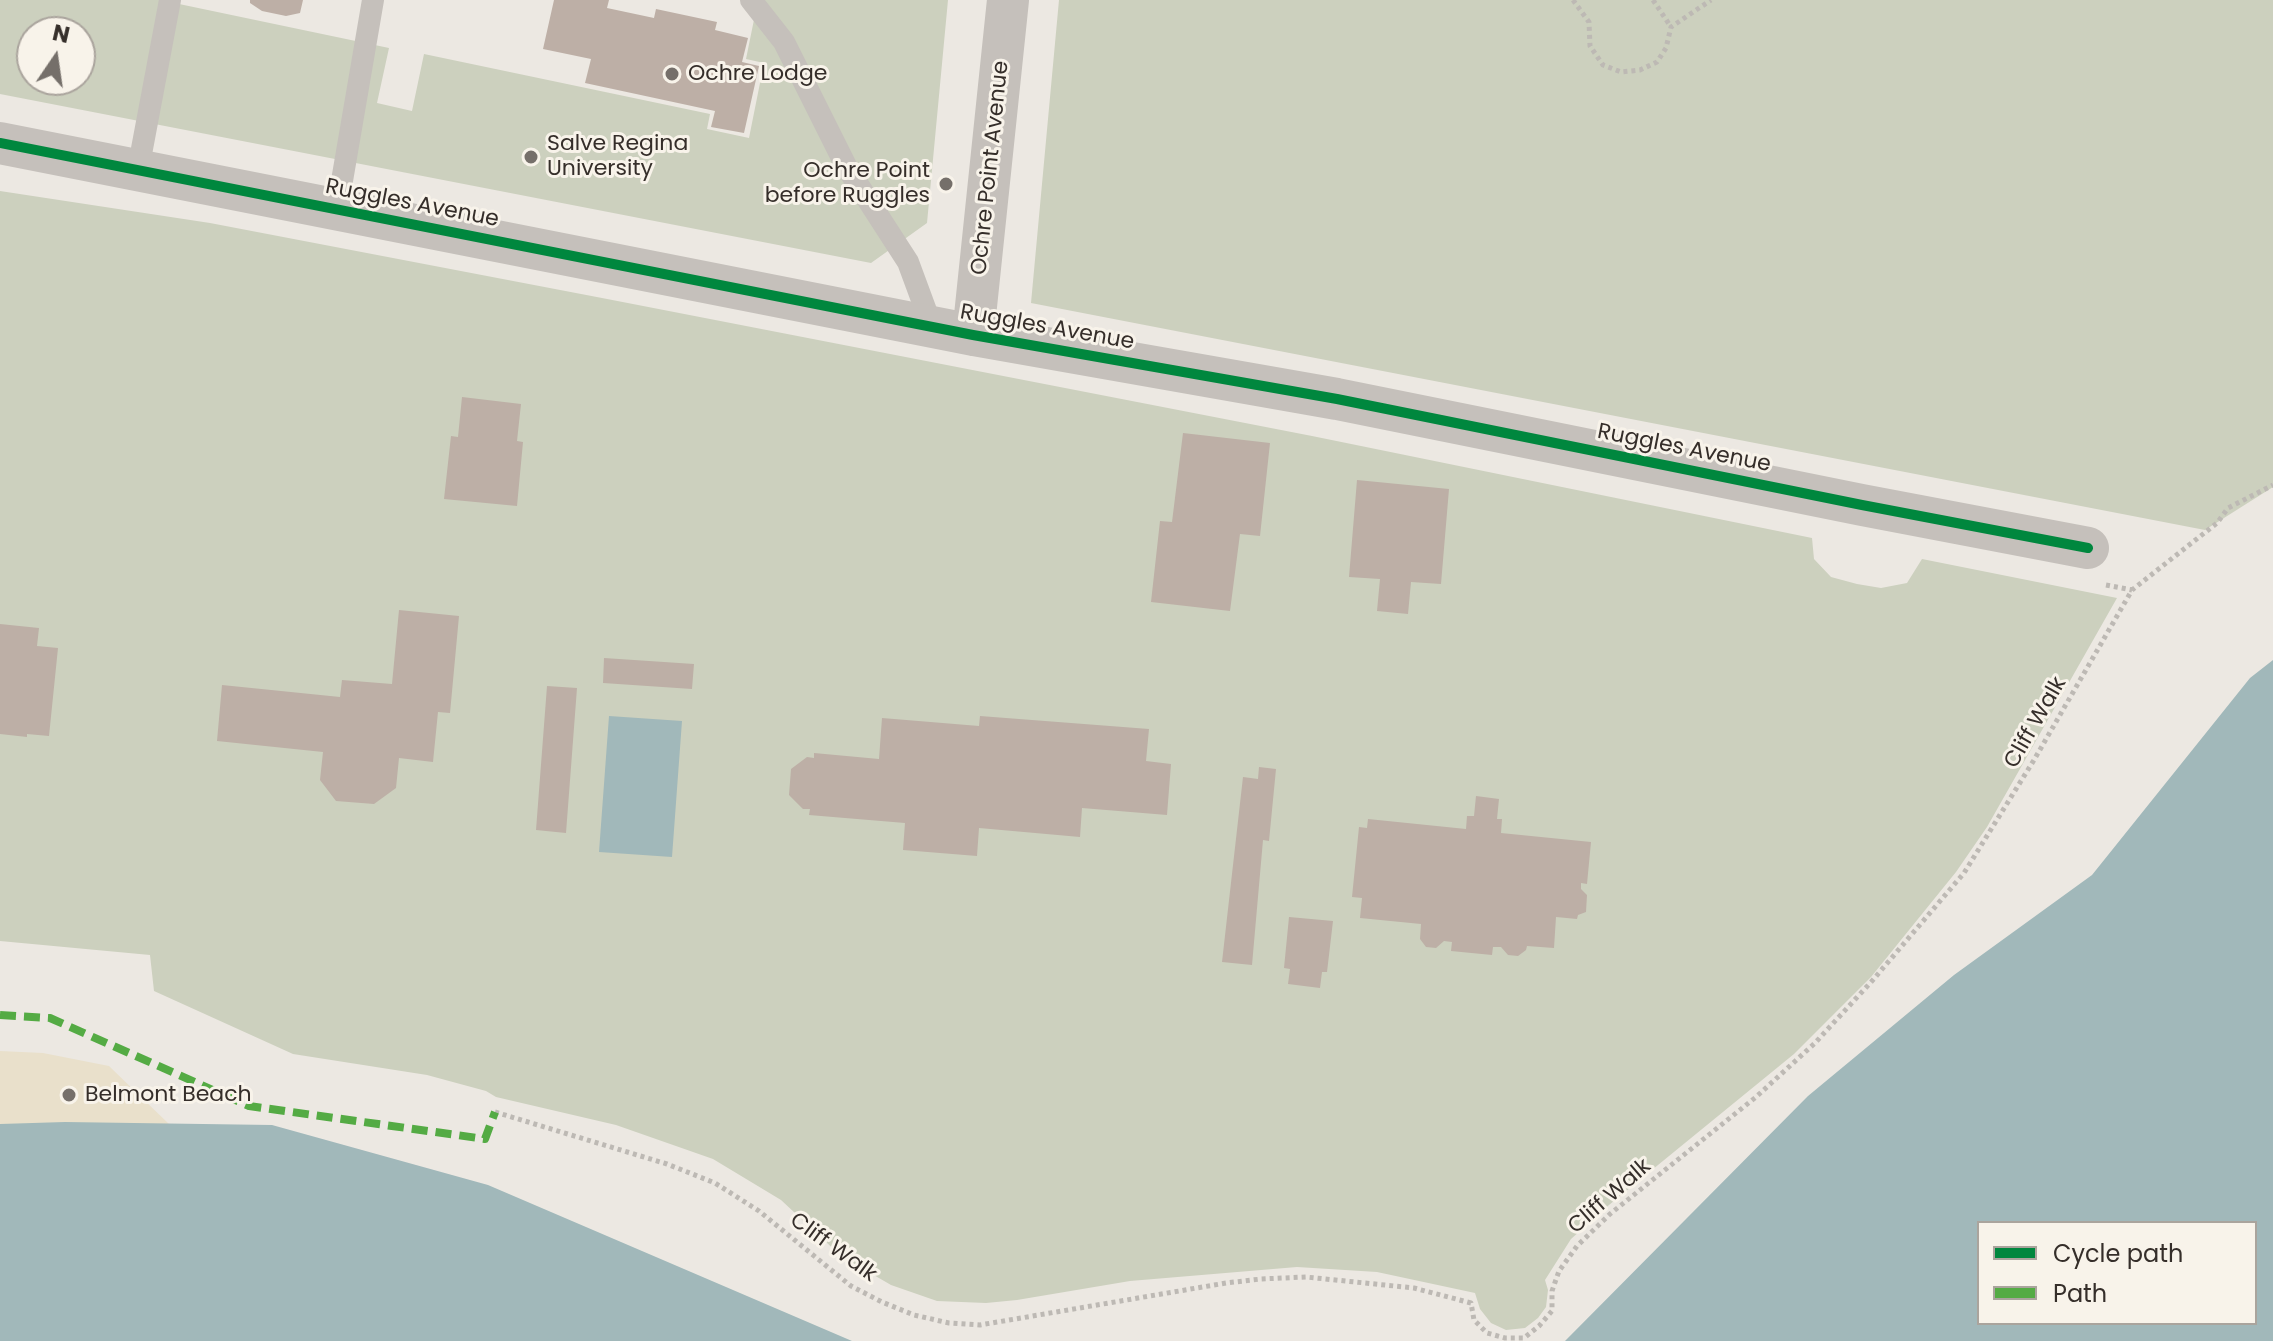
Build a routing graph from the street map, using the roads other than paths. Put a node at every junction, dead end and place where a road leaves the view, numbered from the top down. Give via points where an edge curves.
1 (170, 0) edge
2 (373, 0) edge
3 (751, 0) edge
4 (1008, 0) edge
5 (0, 143) edge
6 (138, 170) junction
7 (337, 210) junction
8 (932, 327) junction
9 (973, 335) junction
10 (2088, 548) dead end

1 - 6 lane
2 - 7 lane
3 - 8 lane via 784,42 846,166 908,262
4 - 9 street, Ochre Point Avenue
5 - 6 street, Ruggles Avenue
6 - 7 street, Ruggles Avenue
7 - 8 street, Ruggles Avenue
8 - 9 street, Ruggles Avenue
9 - 10 street, Ruggles Avenue via 1337,399

